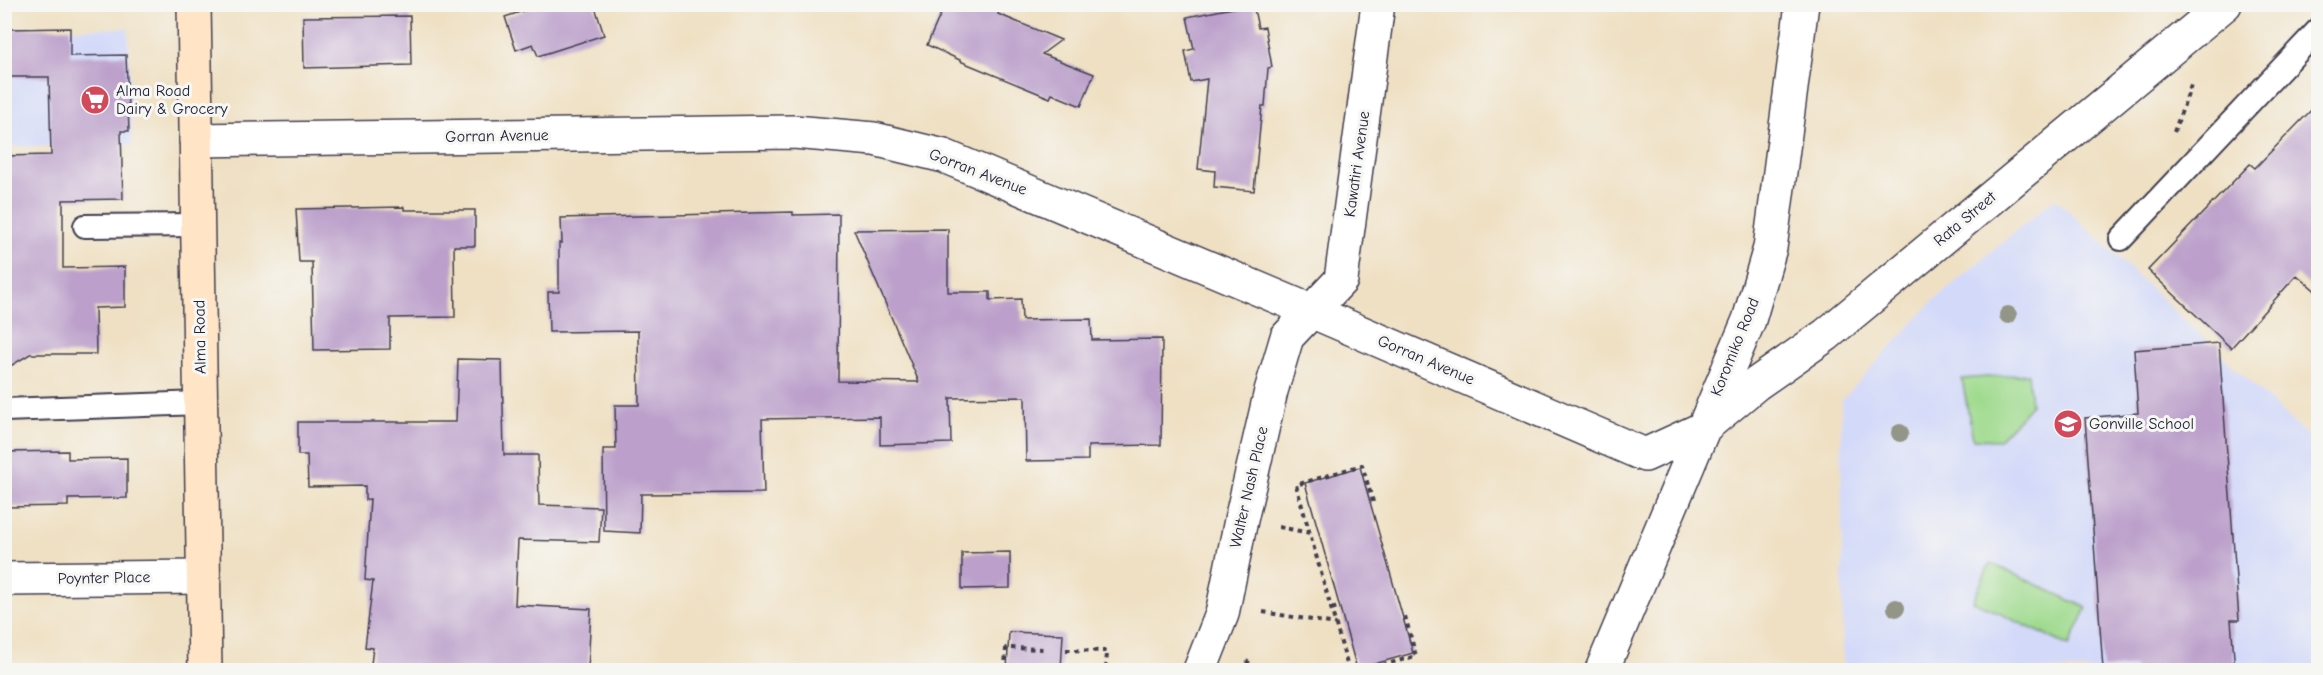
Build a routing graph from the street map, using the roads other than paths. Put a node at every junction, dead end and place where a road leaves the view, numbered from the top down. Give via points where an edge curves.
1 (194, 4) edge
2 (1378, 4) edge
3 (1802, 4) edge
4 (2225, 4) edge
5 (2319, 30) edge
6 (196, 140) junction
7 (198, 225) junction
8 (85, 226) dead end
9 (2121, 239) dead end
10 (1311, 310) junction
11 (201, 403) junction
12 (4, 410) edge
13 (1702, 429) junction
14 (203, 577) junction
15 (4, 579) edge
16 (205, 670) edge
17 (1200, 670) edge
18 (1602, 670) edge

1 - 6 street, Alma Road
2 - 10 street, Kawatiri Avenue via 1341,280
3 - 13 street, Koromiko Road via 1770,248 1749,320
4 - 13 street, Rata Street via 1835,327
5 - 9 lane
6 - 7 street, Alma Road
6 - 10 street, Gorran Avenue via 794,132 874,139 945,156
7 - 8 lane
7 - 11 street, Alma Road
10 - 13 street, Gorran Avenue via 1645,455
10 - 17 street, Walter Nash Place via 1287,336 1243,509 1224,606
11 - 12 lane
11 - 14 street, Alma Road
13 - 18 street, Koromiko Road
14 - 15 street, Poynter Place
14 - 16 street, Alma Road

